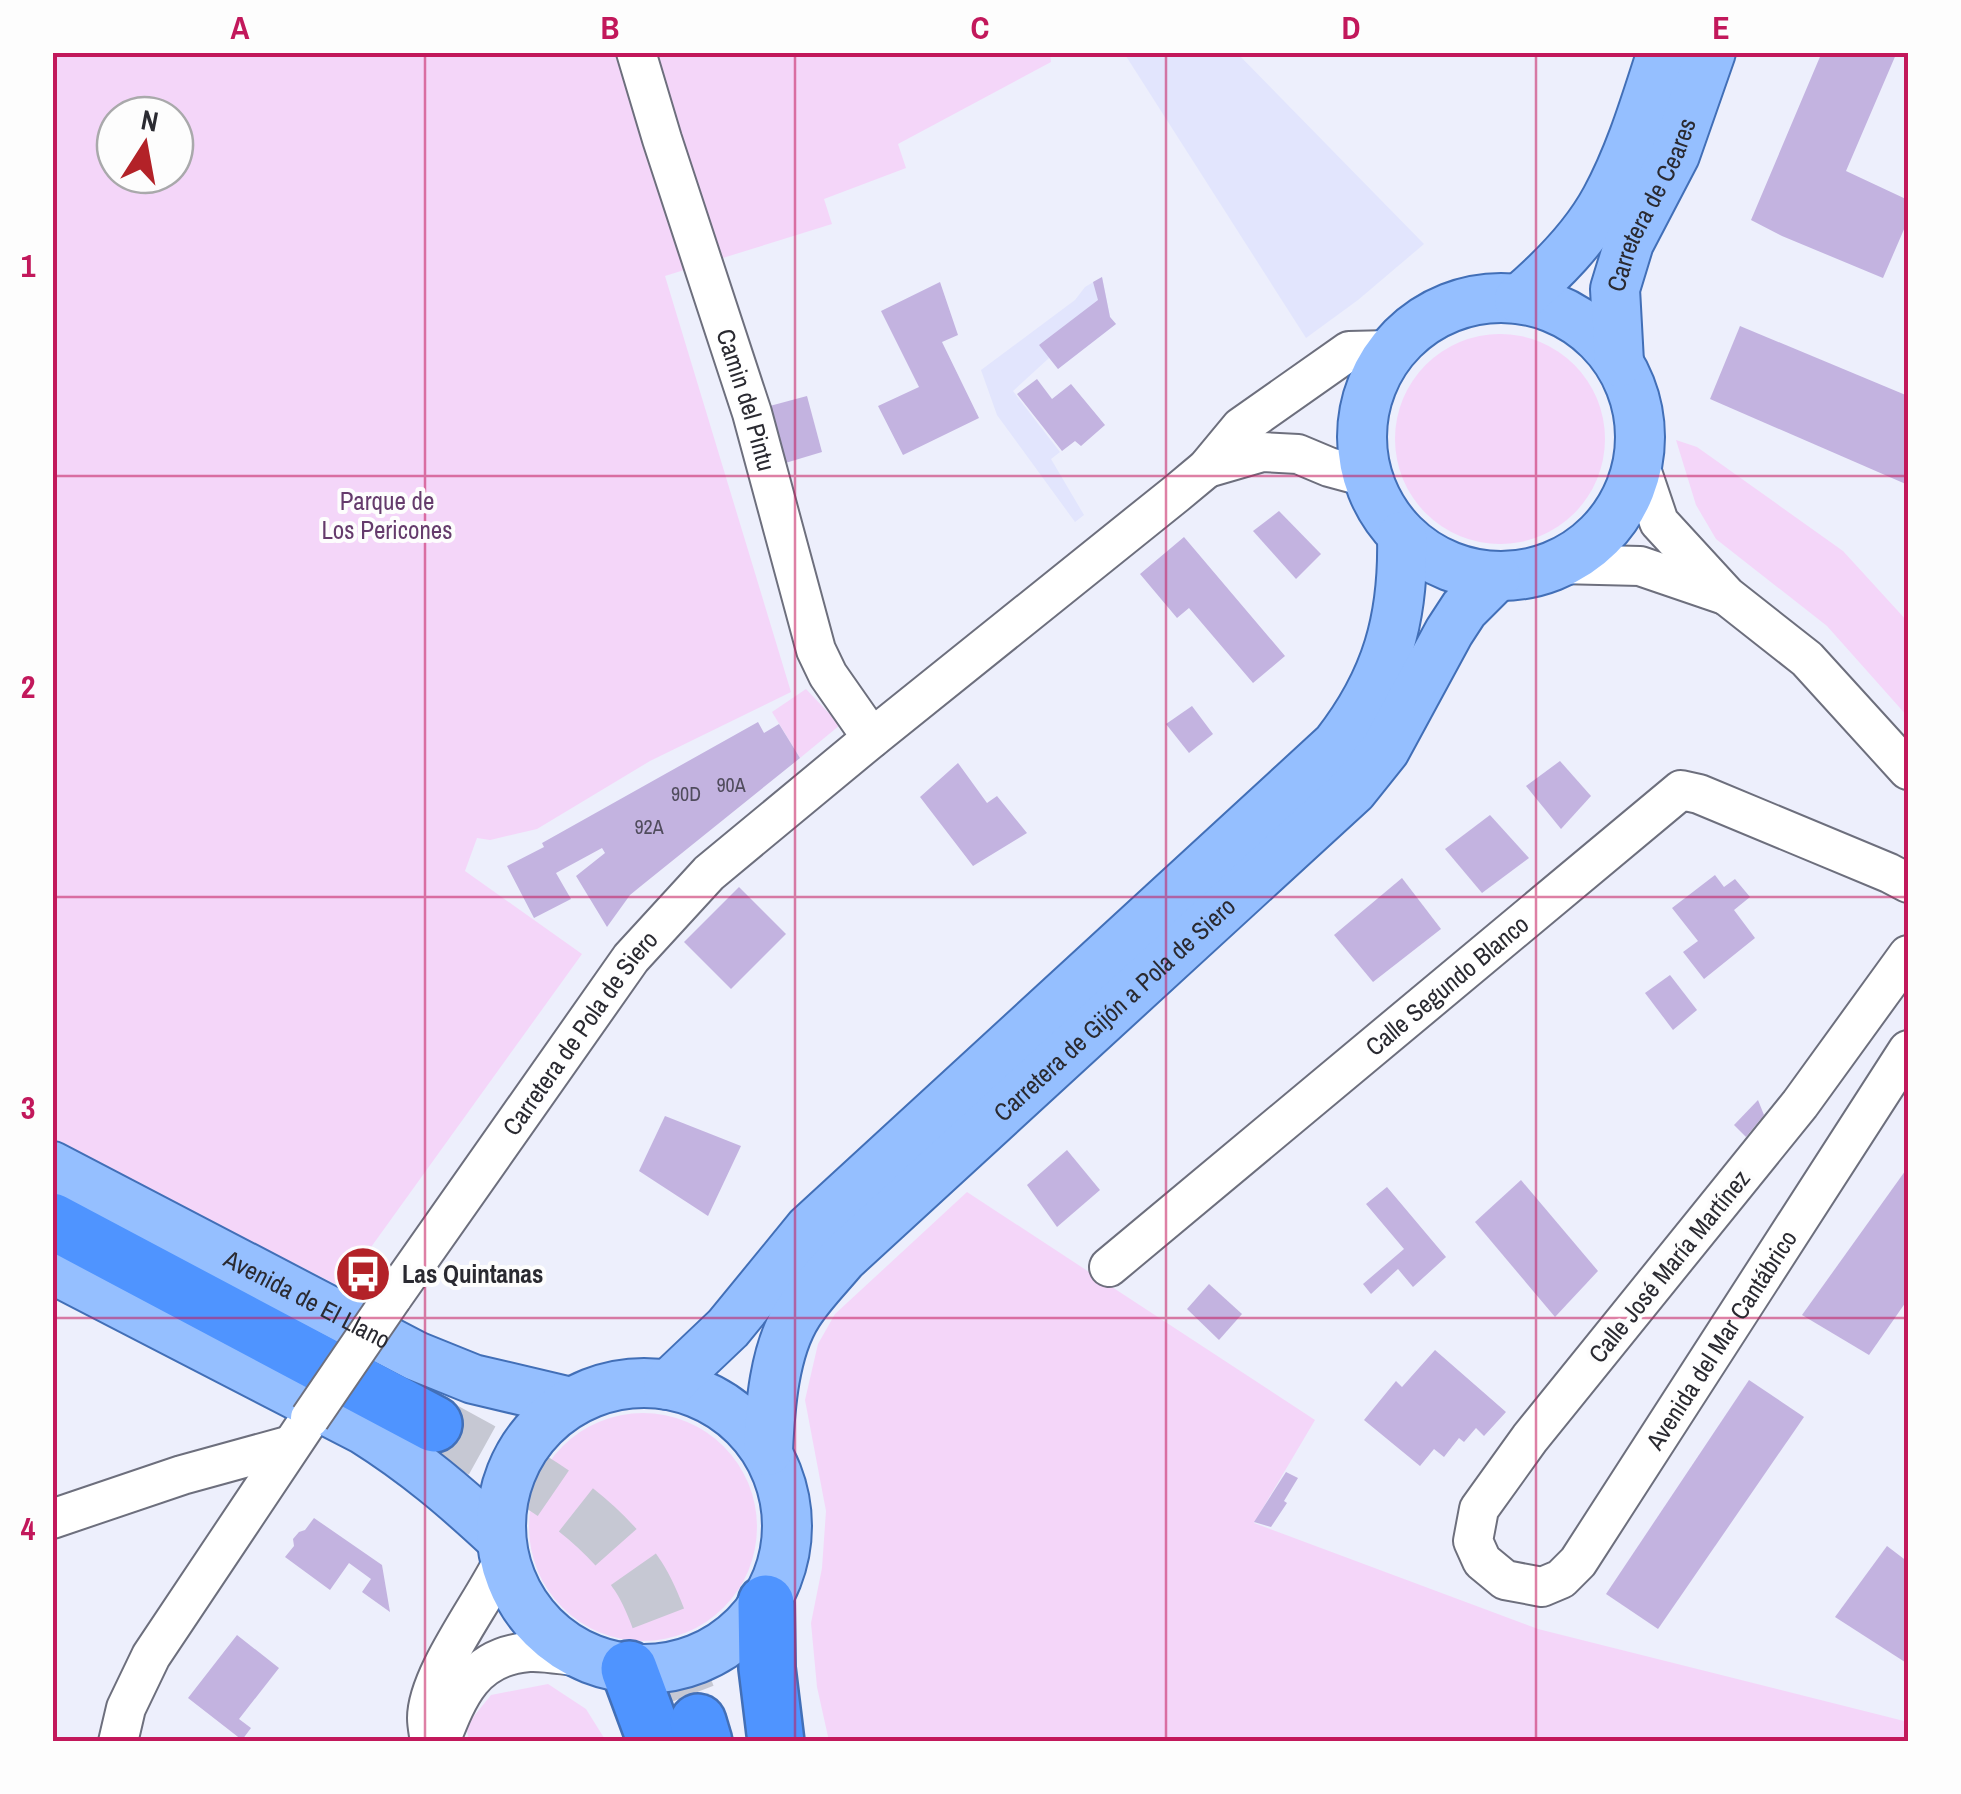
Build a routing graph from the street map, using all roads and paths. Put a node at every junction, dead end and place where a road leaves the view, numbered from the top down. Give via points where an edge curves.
1 (636, 52) edge
2 (1662, 52) edge
3 (1711, 52) edge
4 (1519, 298) junction
5 (1390, 350) junction
6 (1619, 362) junction
7 (1639, 463) junction
8 (1207, 468) junction
9 (1366, 477) junction
10 (1402, 536) junction
11 (1559, 564) junction
12 (1496, 576) junction
13 (1727, 596) junction
14 (872, 738) junction
15 (1908, 770) edge
16 (1908, 883) edge
17 (1908, 956) edge
18 (1908, 1050) edge
19 (52, 1166) edge
20 (52, 1221) edge
21 (1109, 1267) dead end
22 (52, 1269) edge
23 (668, 1385) junction
24 (571, 1402) junction
25 (434, 1424) tunnel mouth
26 (300, 1432) junction
27 (768, 1451) junction
28 (52, 1518) edge
29 (501, 1550) junction
30 (1506, 1580) joint
31 (766, 1603) junction
32 (607, 1663) junction
33 (686, 1735) edge
34 (118, 1742) edge
35 (430, 1742) edge
36 (440, 1742) edge
37 (776, 1742) edge

1 - 14 street, Camin del Pintu via 752,413 816,650
2 - 4 main road, Carretera de Ceares via 1606,199 1579,240
3 - 6 main road, Carretera de Ceares via 1615,290
4 - 5 main road via 1448,307
4 - 6 main road via 1558,310 1592,331
5 - 8 street, Carretera de Pola de Siero via 1349,351 1241,427
5 - 9 main road via 1369,389 1360,433
6 - 7 main road via 1641,428
7 - 11 main road via 1612,523
7 - 13 street via 1659,522
8 - 9 street, Carretera de Pola de Siero via 1262,452 1298,454
8 - 14 street, Carretera de Pola de Siero
9 - 10 main road
10 - 12 main road via 1461,571
10 - 23 main road, Carretera de Gijón a Pola de Siero via 1403,576 1390,644 1358,716 1336,745 809,1229 728,1328
11 - 12 main road
11 - 13 street via 1640,566
12 - 27 main road, Carretera de Gijón a Pola de Siero via 1448,632 1385,750 1354,790 831,1272 796,1315 780,1356
13 - 15 street via 1806,659
14 - 26 street, Carretera de Pola de Siero, bridge via 709,872 631,958
16 - 21 street, Calle Segundo Blanco via 1680,790
17 - 30 street, Calle José María Martínez via 1800,1104 1479,1510 1473,1540 1482,1561
18 - 30 street, Avenida del Mar Cantábrico via 1578,1562 1542,1587
19 - 24 main road, Avenida de El Llano via 416,1356
20 - 25 highway
22 - 29 main road via 364,1430 438,1481
23 - 24 main road via 618,1385
23 - 27 main road via 710,1398 746,1424
24 - 29 main road via 540,1427 516,1460 503,1498
26 - 28 street
26 - 34 street, Carretera de Pola de Siero via 151,1656
27 - 31 main road via 785,1496 788,1532 782,1569
29 - 32 main road via 526,1611 548,1634
29 - 35 street via 491,1587 439,1675 427,1714
31 - 32 main road via 730,1642 682,1666
31 - 37 highway
32 - 33 highway
32 - 36 street via 529,1652 496,1660 472,1677

